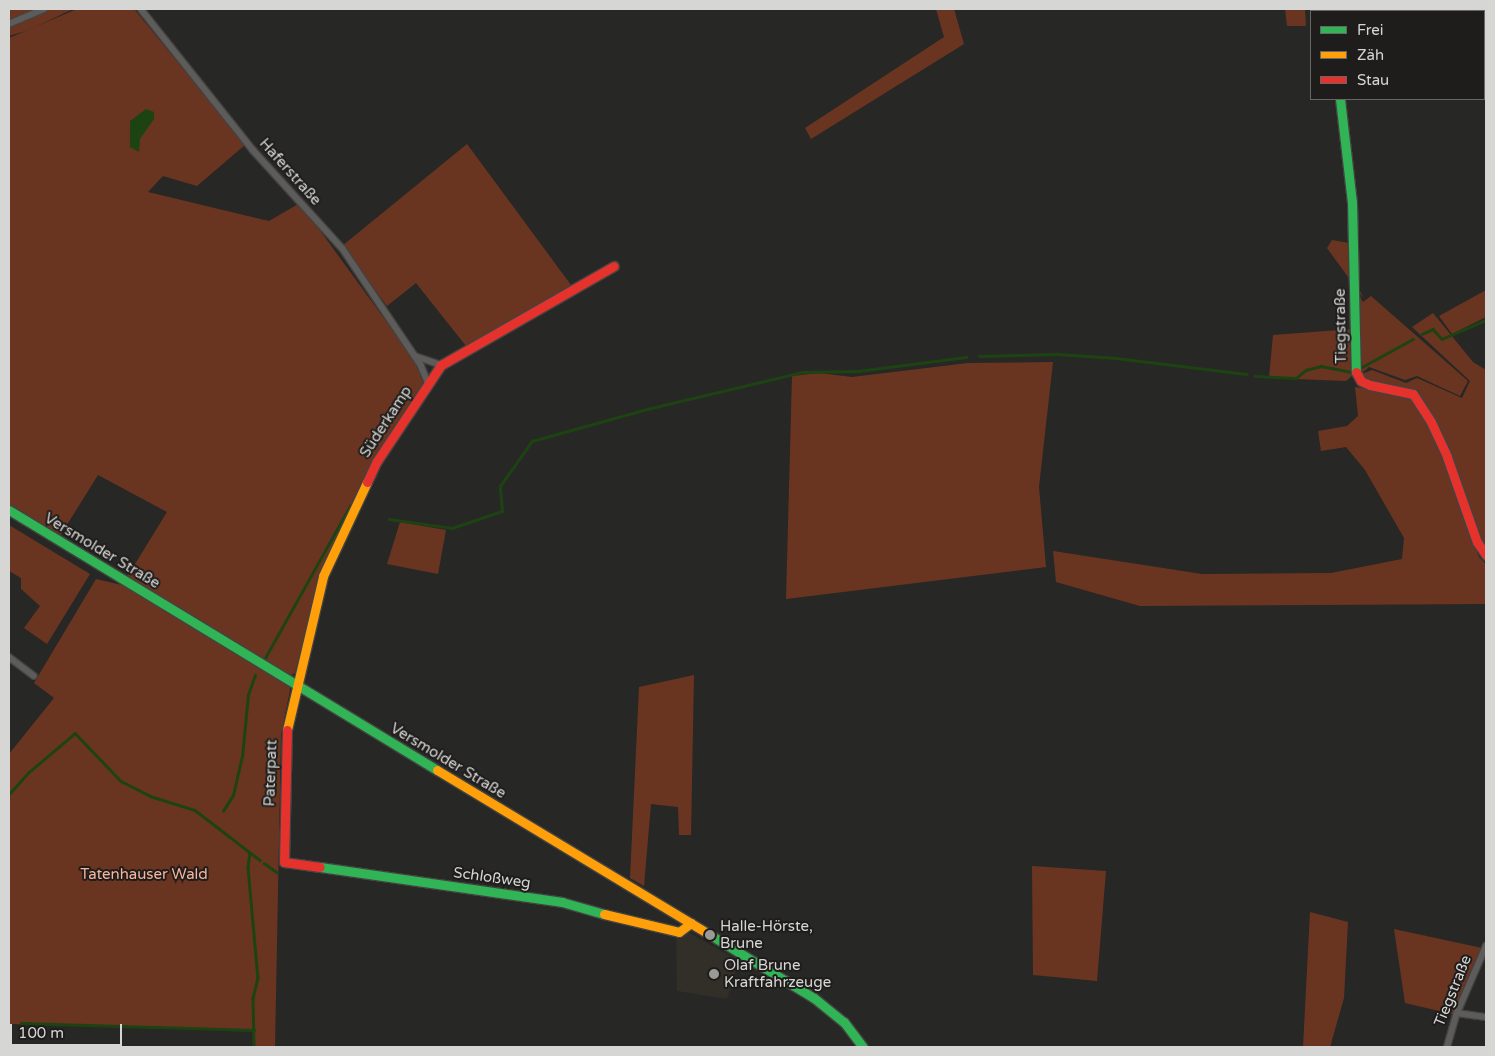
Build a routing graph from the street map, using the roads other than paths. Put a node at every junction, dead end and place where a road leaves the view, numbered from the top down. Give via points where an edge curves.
1 (44, 9) edge
2 (144, 9) edge
3 (9, 24) edge
4 (1340, 100) edge
5 (614, 266) dead end
6 (415, 356) junction
7 (441, 365) junction
8 (428, 382) junction
9 (9, 510) edge
10 (1486, 555) edge
11 (9, 657) edge
12 (34, 676) dead end
13 (295, 684) junction
14 (284, 862) joint
15 (692, 923) junction
16 (1486, 946) edge
17 (1457, 1013) junction
18 (1486, 1017) edge
19 (863, 1047) edge
20 (1446, 1047) edge

1 - 3 street
2 - 6 street, Haferstraße via 253,150 342,249
4 - 10 street, Tiegstraße via 1352,202 1356,372 1361,381 1370,385 1413,394 1431,422 1477,542
5 - 7 street, Süderkamp
6 - 7 street
6 - 8 street, Haferstraße
7 - 8 street, Süderkamp
8 - 13 street, Süderkamp via 404,425 376,461 344,526 323,576
9 - 13 street, Versmolder Straße
11 - 12 street
13 - 14 street, Paterpatt via 286,735
13 - 15 street, Versmolder Straße
14 - 15 street, Schloßweg via 562,902 664,930 679,932
15 - 19 street, Versmolder Straße via 814,998 844,1022
16 - 17 street, Tiegstraße
17 - 18 street
17 - 20 street, Tiegstraße

